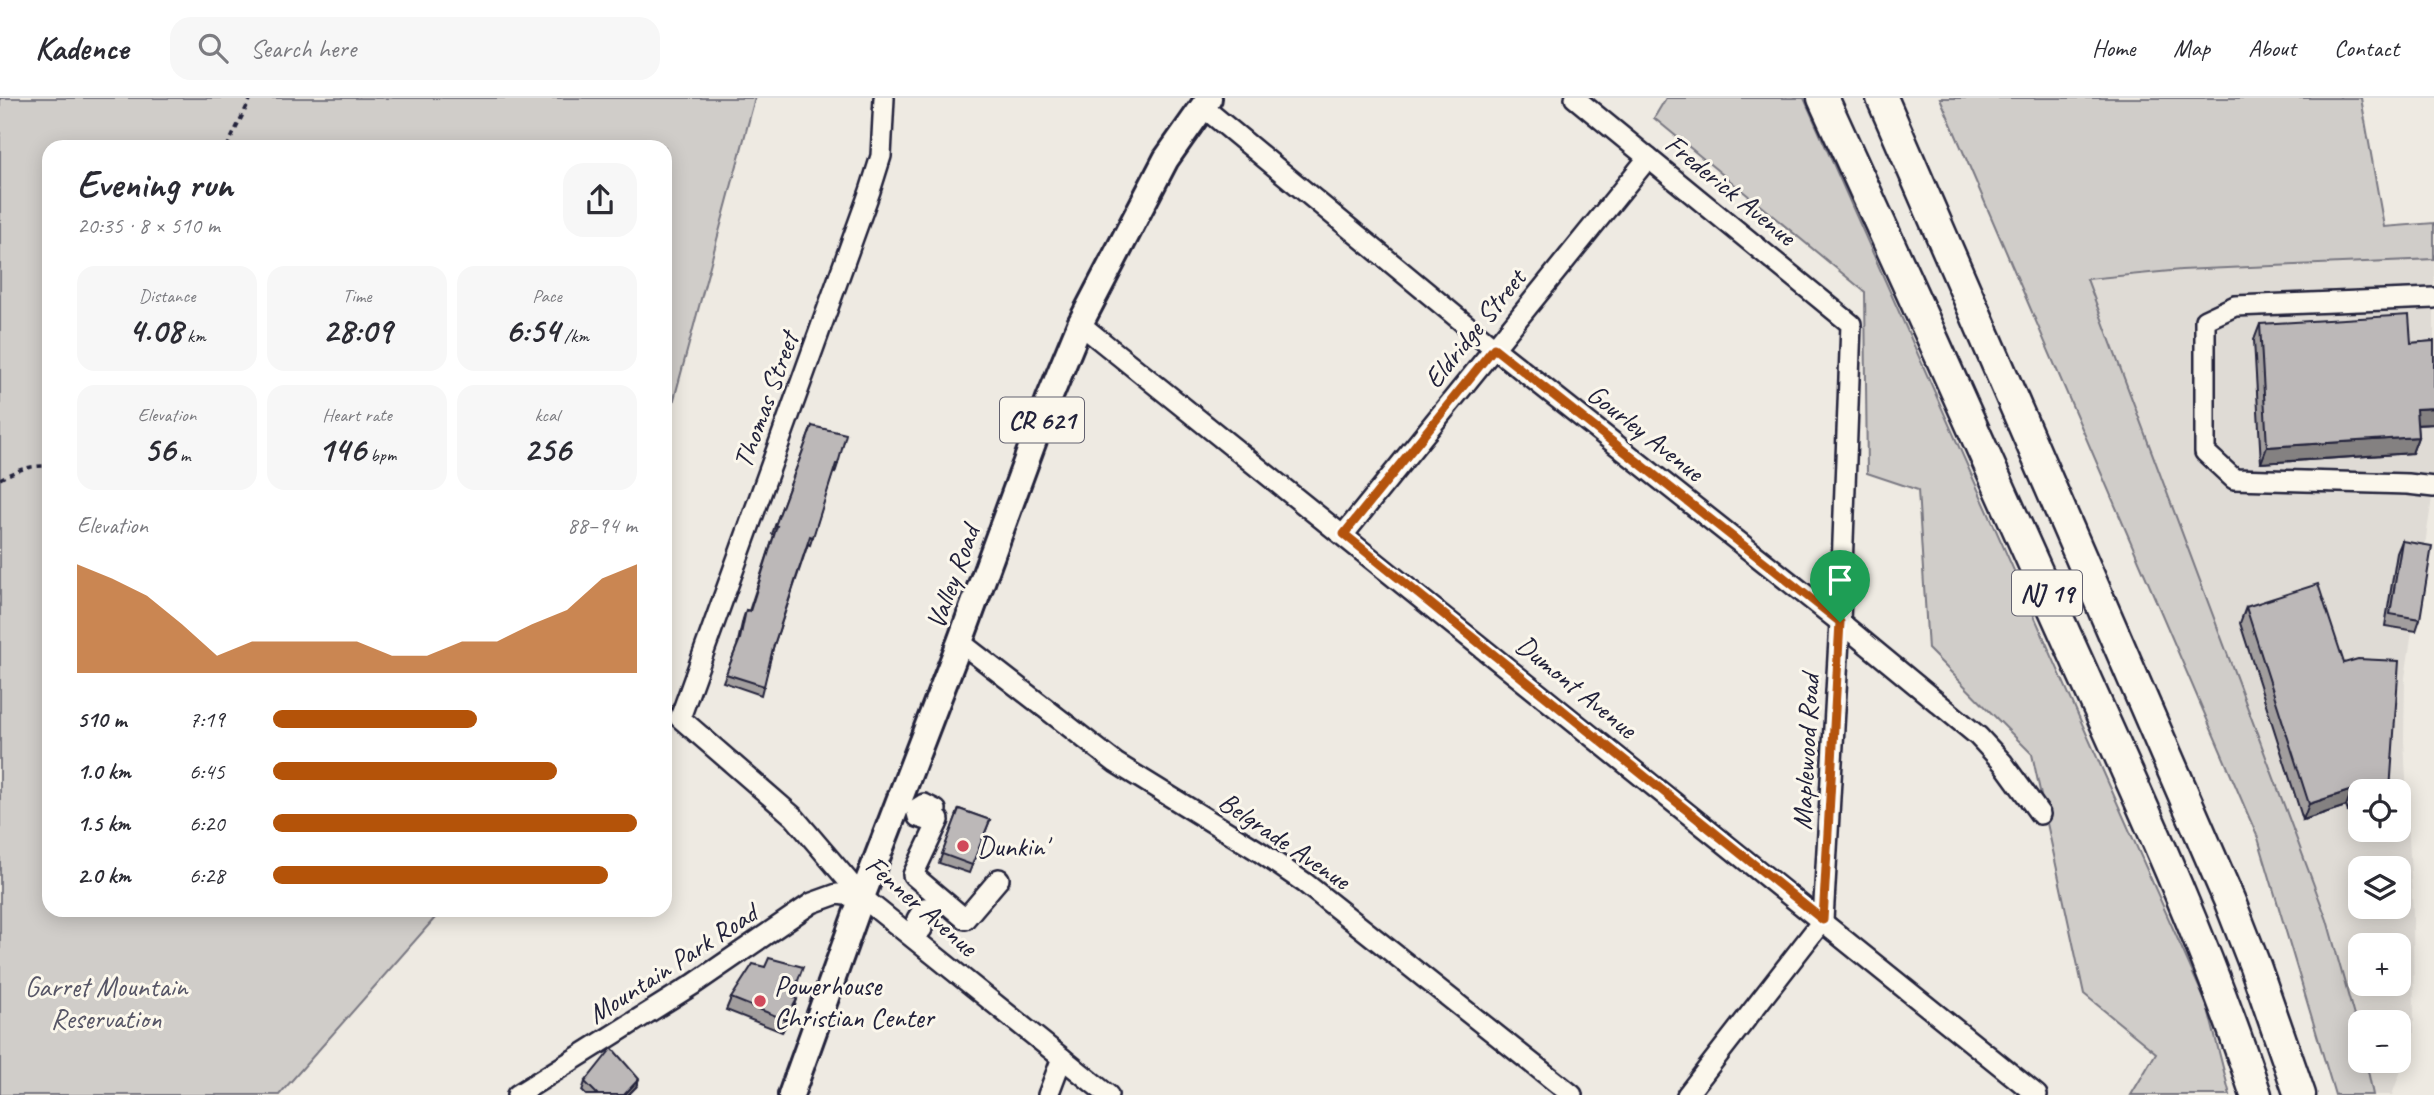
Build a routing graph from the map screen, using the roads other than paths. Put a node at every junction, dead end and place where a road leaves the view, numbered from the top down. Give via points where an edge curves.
1 (884, 98) edge
2 (1575, 98) edge
3 (1823, 98) edge
4 (1882, 98) edge
5 (1206, 102) edge
6 (1648, 158) junction
7 (2434, 298) edge
8 (1080, 324) junction
9 (1851, 324) joint
10 (1494, 348) junction
11 (2434, 487) edge
12 (1344, 534) junction
13 (1840, 622) junction
14 (960, 642) junction
15 (680, 718) joint
16 (907, 805) junction
17 (2040, 814) dead end
18 (999, 878) dead end
19 (862, 897) junction
20 (939, 904) junction
21 (1823, 920) junction
22 (918, 934) junction
23 (1062, 1058) junction
24 (517, 1095) edge
25 (791, 1095) edge
26 (1048, 1095) edge
27 (1108, 1095) edge
28 (1572, 1095) edge
29 (1687, 1095) edge
30 (2038, 1095) edge
31 (2256, 1095) edge
32 (2300, 1095) edge

1 - 15 street, Thomas Street via 881,156 870,191
2 - 6 street, Frederick Avenue
3 - 31 highway, NJ 19 via 2153,830
4 - 32 highway, NJ 19 via 2220,880
5 - 8 main road, Valley Road / CR 621 via 1166,159
5 - 10 street, Gourley Avenue
6 - 9 street, Frederick Avenue
6 - 10 street, Eldridge Street
7 - 11 street via 2235,306 2205,320 2205,452 2234,480
8 - 12 street, Dumont Avenue
8 - 14 main road, Valley Road / CR 621
9 - 13 street, Maplewood Road
10 - 12 street, Eldridge Street
10 - 13 street, Gourley Avenue
12 - 21 street, Dumont Avenue
13 - 17 street, Gourley Avenue via 1978,736 2004,763
13 - 21 street, Maplewood Road
14 - 16 main road, Valley Road / CR 621
14 - 28 street, Belgrade Avenue via 1116,763 1305,883
15 - 19 street, Fenner Avenue via 794,817
16 - 19 main road, Valley Road / CR 621
16 - 20 street via 924,804 936,810 939,820 913,876
18 - 20 street via 965,919
19 - 22 street, Fenner Avenue
19 - 24 street, Mountain Park Road via 836,894 812,903 694,985
19 - 25 main road, Valley Road / CR 621
20 - 22 street via 941,918
21 - 29 street
21 - 30 street, Dumont Avenue
22 - 23 street, Fenner Avenue
23 - 26 street
23 - 27 street, Fenner Avenue

